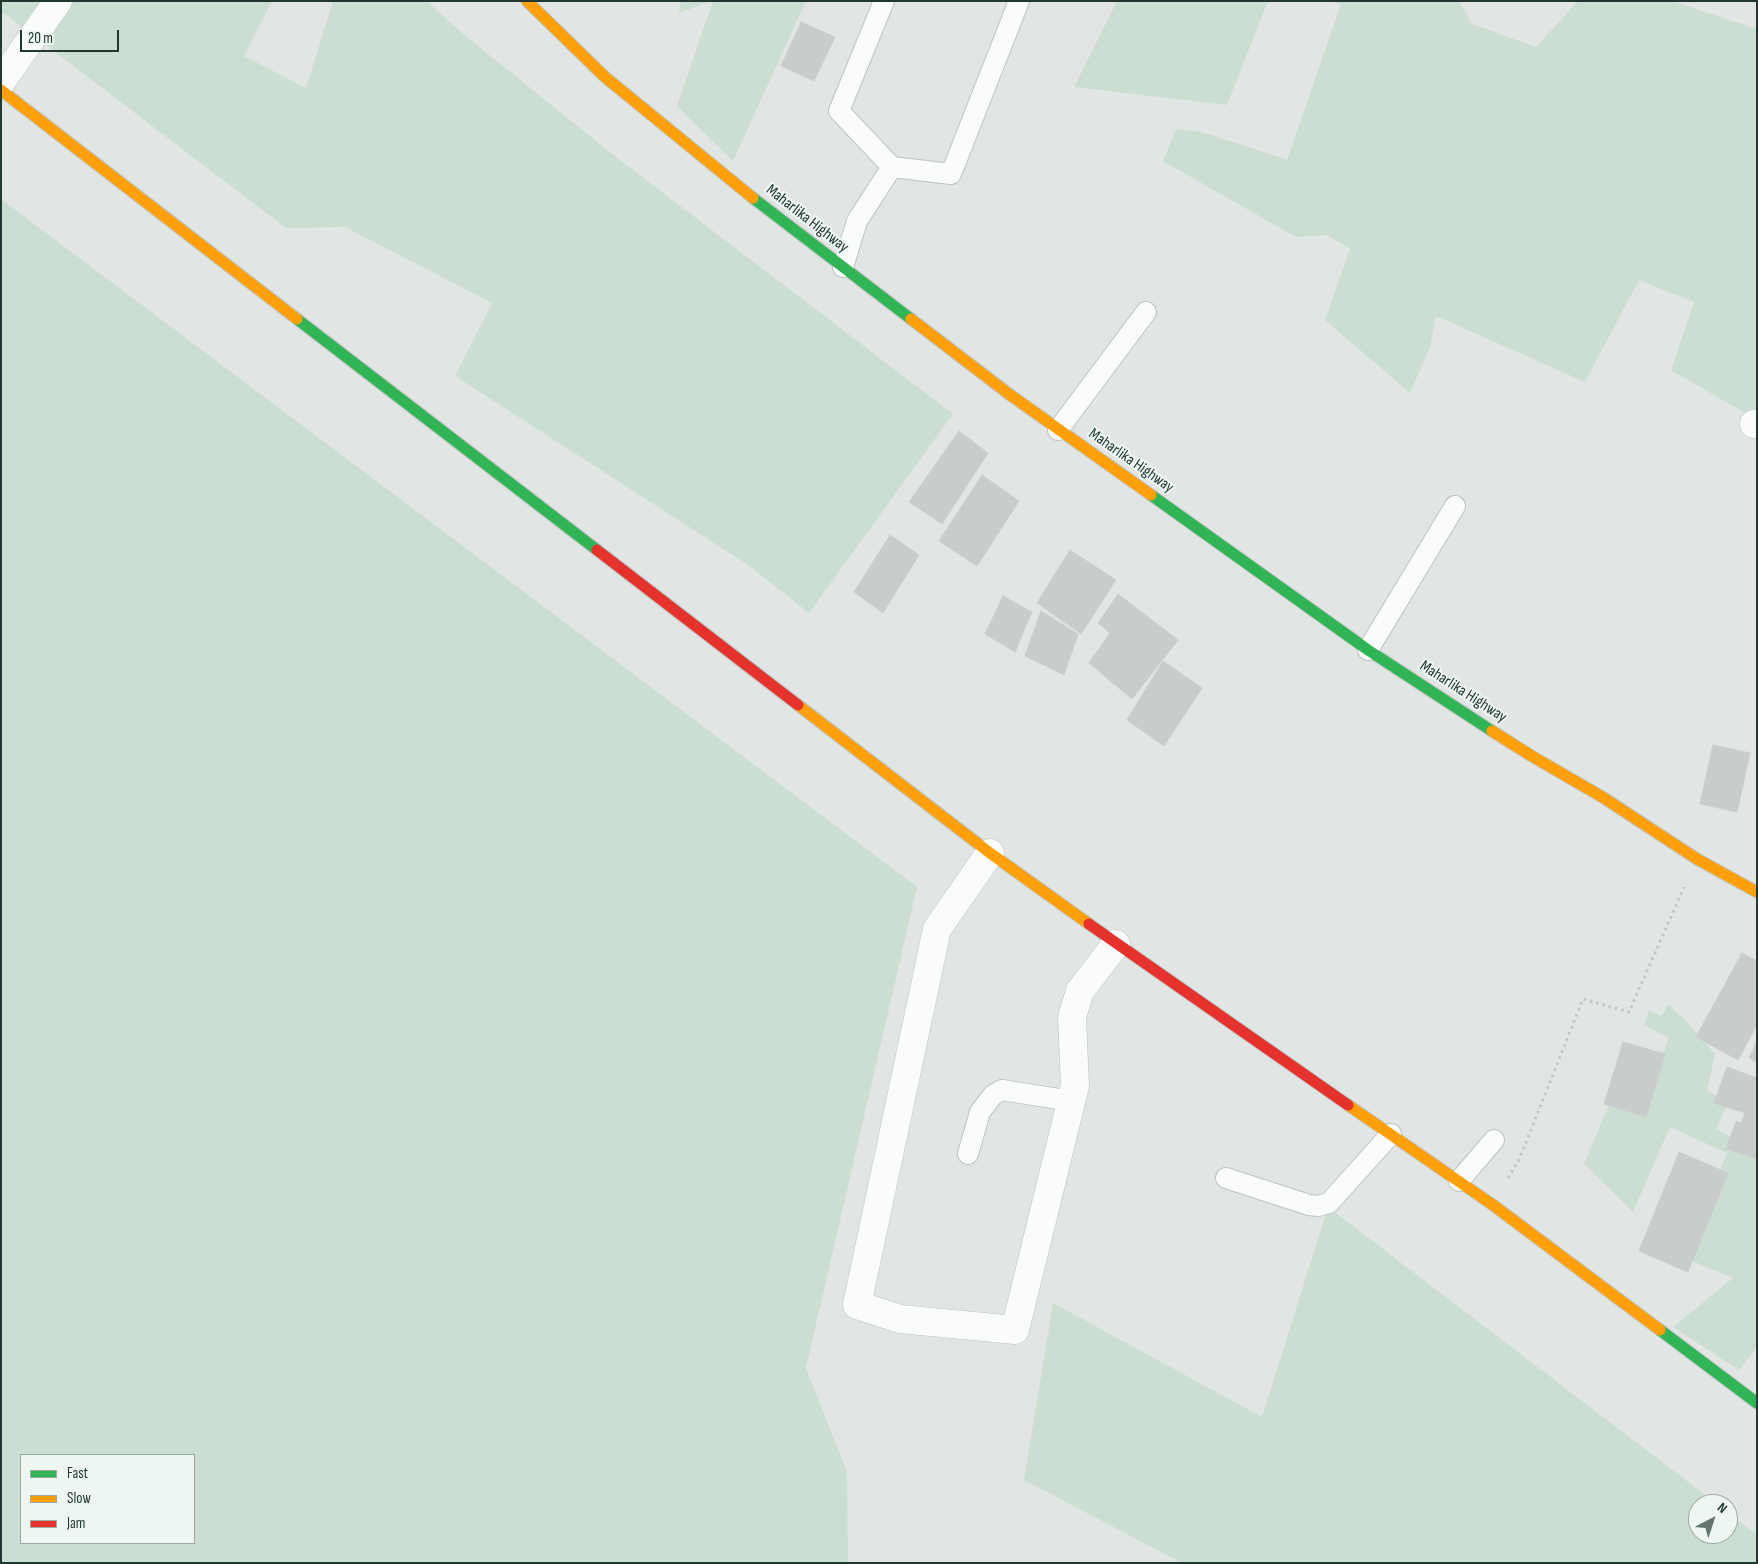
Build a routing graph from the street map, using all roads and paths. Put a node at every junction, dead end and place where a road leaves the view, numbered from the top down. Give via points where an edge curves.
1 (58, 1) edge
2 (527, 1) edge
3 (884, 1) edge
4 (1019, 1) edge
5 (1, 82) edge
6 (1, 90) edge
7 (892, 167) junction
8 (843, 267) junction
9 (1146, 312) dead end
10 (1058, 430) junction
11 (1455, 506) dead end
12 (1368, 650) junction
13 (990, 852) junction
14 (1697, 859) junction
15 (1757, 892) edge
16 (1116, 944) junction
17 (1071, 1101) junction
18 (1391, 1134) junction
19 (1494, 1140) dead end
20 (968, 1154) dead end
21 (1226, 1178) dead end
22 (1459, 1181) junction
23 (1493, 1205) junction
24 (1757, 1402) edge

1 - 5 street
2 - 8 street, Maharlika Highway via 605,77
3 - 7 lane via 839,111
4 - 7 lane via 950,174
6 - 13 street
7 - 8 lane via 857,221
8 - 10 street, Maharlika Highway
9 - 10 lane
10 - 12 street, Maharlika Highway
11 - 12 lane
12 - 14 street, Maharlika Highway
13 - 16 street
13 - 17 street via 937,929 857,1305 900,1319 1015,1330
14 - 15 street, Maharlika Highway
14 - 23 path via 1629,1012 1583,999 1519,1160
16 - 17 street via 1080,991 1072,1017 1075,1086
16 - 18 street
17 - 20 lane via 1002,1090 992,1095 980,1112
18 - 21 lane via 1329,1203 1318,1206
18 - 22 street
19 - 22 lane
22 - 23 street
23 - 24 street

